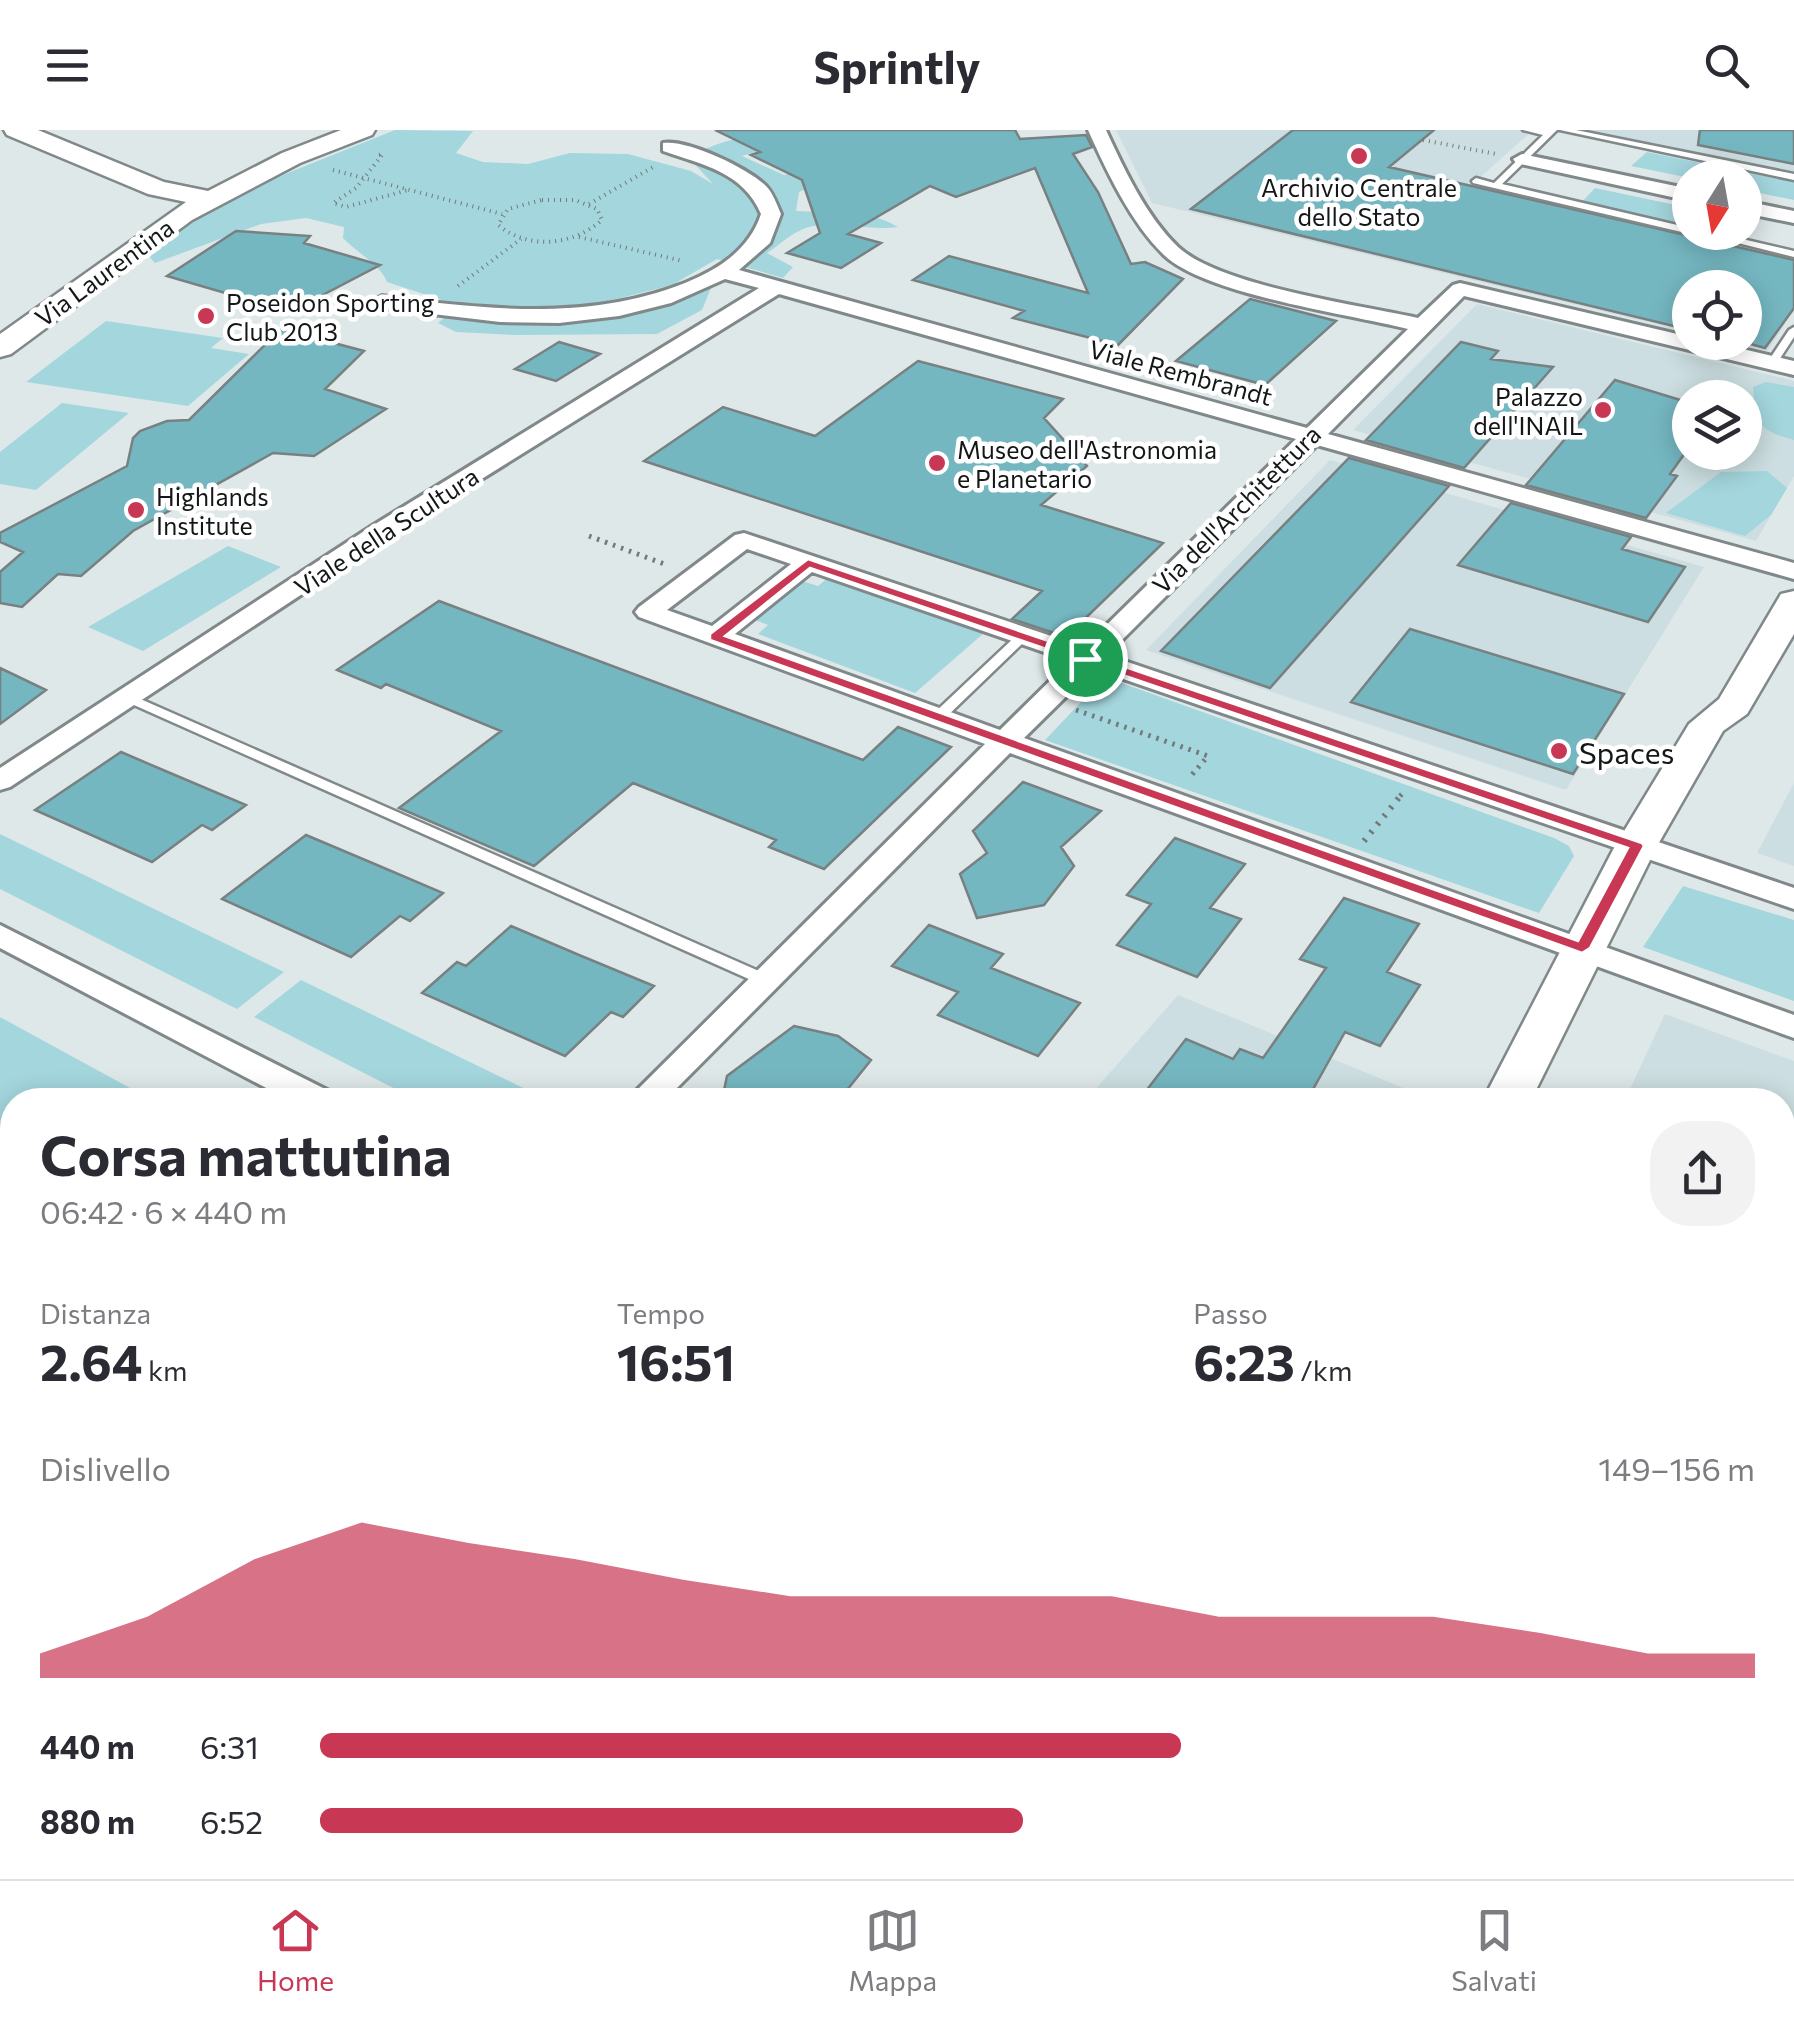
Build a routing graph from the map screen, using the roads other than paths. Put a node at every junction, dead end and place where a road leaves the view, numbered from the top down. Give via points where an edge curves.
1 (316, 130) edge
2 (363, 130) edge
3 (1097, 130) edge
4 (1528, 130) edge
5 (1564, 130) edge
6 (28, 131) edge
7 (1551, 132) edge
8 (675, 148) road end
9 (1522, 159) junction
10 (1794, 177) edge
11 (1476, 181) dead end
12 (1496, 185) junction
13 (1672, 191) edge
14 (180, 193) junction
15 (210, 198) junction
16 (1762, 210) edge
17 (1794, 217) edge
18 (1672, 227) edge
19 (1762, 247) edge
20 (1794, 254) edge
21 (727, 273) junction
22 (776, 287) junction
23 (382, 302) dead end
24 (0, 316) edge
25 (1424, 326) junction
26 (1794, 330) edge
27 (0, 348) edge
28 (1783, 366) edge
29 (1310, 436) junction
30 (808, 563) junction
31 (1794, 571) edge
32 (1794, 602) edge
33 (715, 637) junction
34 (1022, 637) junction
35 (1085, 659) junction
36 (129, 698) junction
37 (937, 718) junction
38 (1004, 742) junction
39 (0, 781) edge
40 (1636, 846) junction
41 (1794, 899) edge
42 (0, 936) edge
43 (1582, 948) junction
44 (765, 980) junction
45 (1794, 1027) edge
46 (294, 1088) edge
47 (656, 1088) edge
48 (1512, 1088) edge

1 - 14 main road, Via Laurentina
2 - 15 main road, Via Laurentina
3 - 25 street via 1172,253 1200,269
4 - 7 lane
5 - 10 lane
6 - 14 main road
7 - 9 lane
8 - 21 street via 736,171 771,205 767,236
9 - 12 lane
9 - 13 street
11 - 12 lane
12 - 18 lane
14 - 15 main road, Via Laurentina
14 - 24 main road, Via Laurentina
15 - 27 main road, Via Laurentina
16 - 17 street
19 - 20 lane
21 - 22 street, Viale Rembrandt
21 - 23 street via 666,298 588,315 514,318
22 - 29 street, Viale Rembrandt
22 - 36 street, Viale della Scultura via 381,531
25 - 28 street, Via dell'Architettura via 1460,290
25 - 29 street, Via dell'Architettura
26 - 28 lane
29 - 31 street, Viale Rembrandt
29 - 35 street, Via dell'Architettura
30 - 33 street
30 - 33 street via 744,540 648,612
30 - 34 street
32 - 40 main road via 1734,706 1708,724
33 - 37 street
34 - 35 street
34 - 37 lane
35 - 38 street, Via dell'Architettura
35 - 40 street
36 - 39 street, Viale della Scultura
36 - 44 lane
37 - 38 street
38 - 43 street
38 - 44 street, Via dell'Architettura
40 - 41 street
40 - 43 main road
42 - 46 street
43 - 45 street
43 - 48 main road
44 - 47 street, Via dell'Architettura

